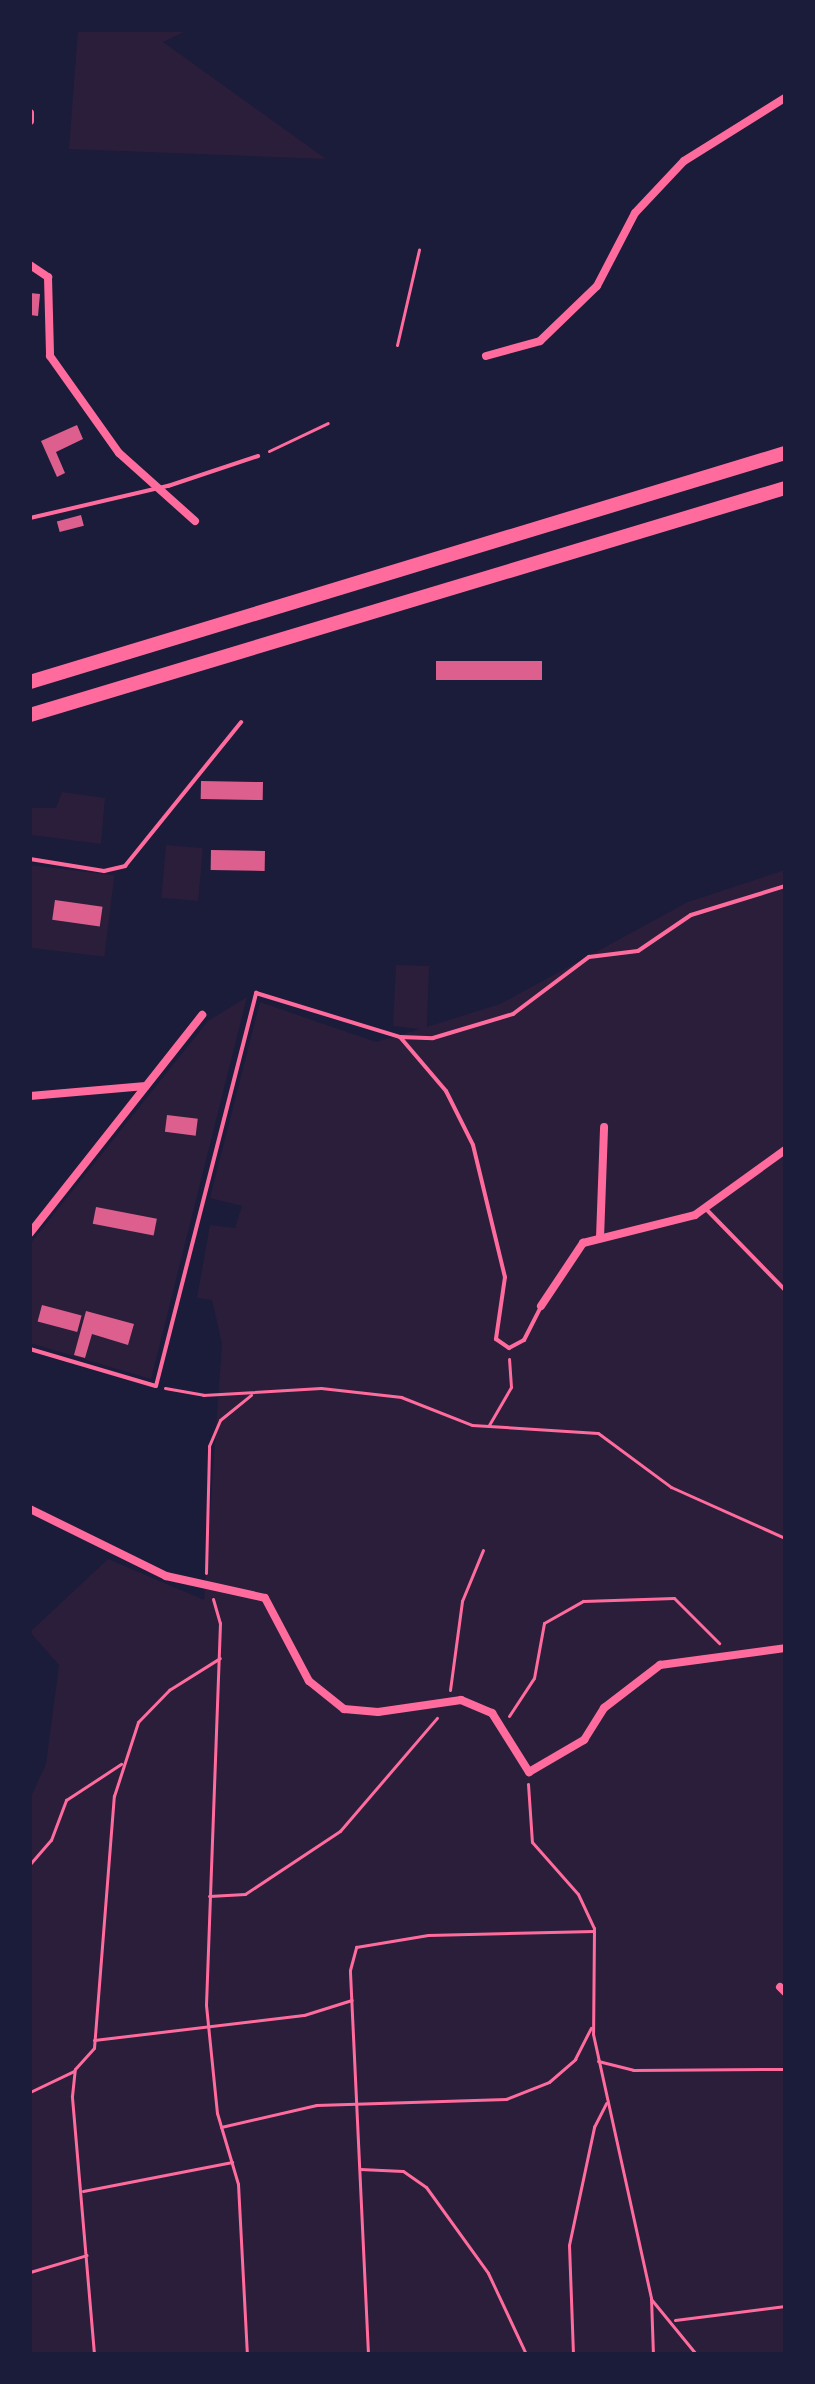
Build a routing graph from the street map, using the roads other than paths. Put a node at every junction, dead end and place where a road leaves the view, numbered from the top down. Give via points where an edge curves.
1 (785, 98) edge
2 (30, 113) edge
3 (30, 121) edge
4 (30, 265) edge
5 (486, 356) dead end
6 (785, 453) edge
7 (258, 456) road end
8 (158, 488) junction
9 (785, 488) edge
10 (30, 518) edge
11 (195, 521) dead end
12 (30, 682) edge
13 (30, 715) edge
14 (241, 722) dead end
15 (30, 859) edge
16 (785, 886) edge
17 (202, 1015) dead end
18 (400, 1037) junction
19 (146, 1086) junction
20 (30, 1096) edge
21 (604, 1127) dead end
22 (785, 1150) edge
23 (706, 1209) junction
24 (30, 1233) edge
25 (600, 1238) junction
26 (785, 1290) edge
27 (541, 1306) joint
28 (30, 1349) edge
29 (30, 1509) edge
30 (785, 1648) edge

1 - 5 street via 684,161 635,213 597,286 540,341
2 - 3 street
4 - 8 street via 48,277 50,356 119,453
6 - 12 highway
7 - 8 lane
8 - 10 lane
8 - 11 street
9 - 13 highway
14 - 15 lane via 125,866 104,871
16 - 18 lane via 691,915 638,951 589,957 513,1014 433,1038
17 - 19 street
18 - 27 lane via 446,1091 473,1145 505,1277 496,1339 509,1348 524,1340
18 - 28 lane via 256,993 156,1386
19 - 20 street
19 - 24 street
21 - 25 street
22 - 23 street
23 - 25 street
23 - 26 lane
25 - 27 street via 583,1243
29 - 30 street via 166,1576 265,1598 309,1681 344,1709 461,1700 492,1713 529,1772 584,1740 604,1708 660,1665

